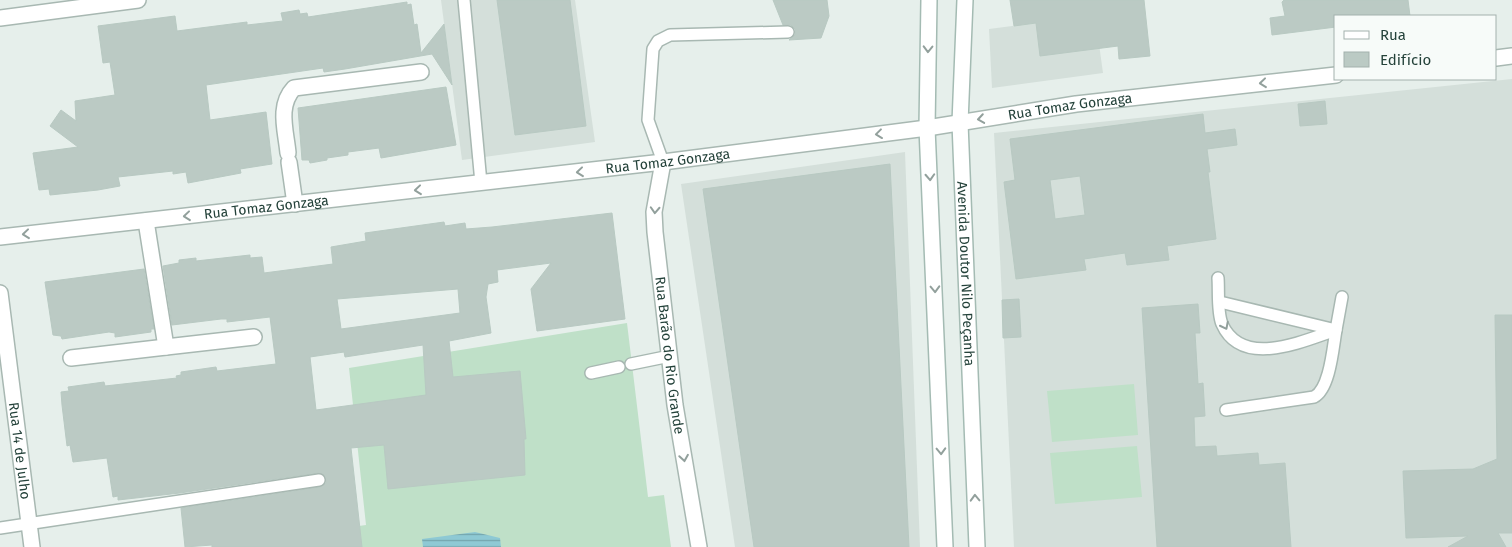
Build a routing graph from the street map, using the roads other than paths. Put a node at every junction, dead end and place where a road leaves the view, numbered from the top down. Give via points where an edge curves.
1 (138, 0) edge
2 (464, 0) edge
3 (929, 0) edge
4 (965, 0) edge
5 (0, 18) edge
6 (788, 32) dead end
7 (1512, 56) edge
8 (1497, 58) edge
9 (421, 72) dead end
10 (1334, 75) edge
11 (960, 123) junction
12 (927, 128) junction
13 (663, 162) junction
14 (481, 183) junction
15 (295, 204) junction
16 (146, 221) junction
17 (0, 237) edge
18 (1218, 278) dead end
19 (0, 294) edge
20 (1342, 297) dead end
21 (1220, 302) junction
22 (1336, 330) junction
23 (254, 337) dead end
24 (166, 347) junction
25 (670, 356) junction
26 (71, 358) dead end
27 (630, 364) dead end
28 (619, 367) dead end
29 (591, 373) dead end
30 (1226, 410) dead end
31 (318, 480) dead end
32 (29, 525) junction
33 (0, 528) edge
34 (32, 547) edge
35 (699, 547) edge
36 (945, 547) edge
37 (976, 547) edge

1 - 5 street
2 - 14 lane
3 -> 12 street
4 - 11 street, Avenida Doutor Nilo Peçanha
6 - 13 lane via 670,35 658,41 653,50 648,120
7 - 8 street
9 - 15 street via 294,88 286,96 283,106
10 -> 11 street, Rua Tomaz Gonzaga via 1076,104
11 - 12 street, Rua Tomaz Gonzaga
37 -> 11 street, Avenida Doutor Nilo Peçanha
12 -> 13 street, Rua Tomaz Gonzaga
12 -> 36 street
13 -> 14 street, Rua Tomaz Gonzaga
13 -> 25 street, Rua Barão do Rio Grande via 654,212
14 -> 15 street, Rua Tomaz Gonzaga
15 -> 16 street, Rua Tomaz Gonzaga
16 -> 17 street, Rua Tomaz Gonzaga
16 - 24 street
18 - 21 lane
19 - 32 street, Rua 14 de Julho
20 - 22 lane
21 - 22 lane
21 -> 22 lane via 1222,324 1236,342 1255,349 1284,347
22 - 30 lane via 1325,385 1320,394
23 - 24 street
24 - 26 street
25 - 27 lane
25 -> 35 street, Rua Barão do Rio Grande
28 - 29 lane
31 - 32 lane
32 - 33 lane
32 - 34 street, Rua 14 de Julho

